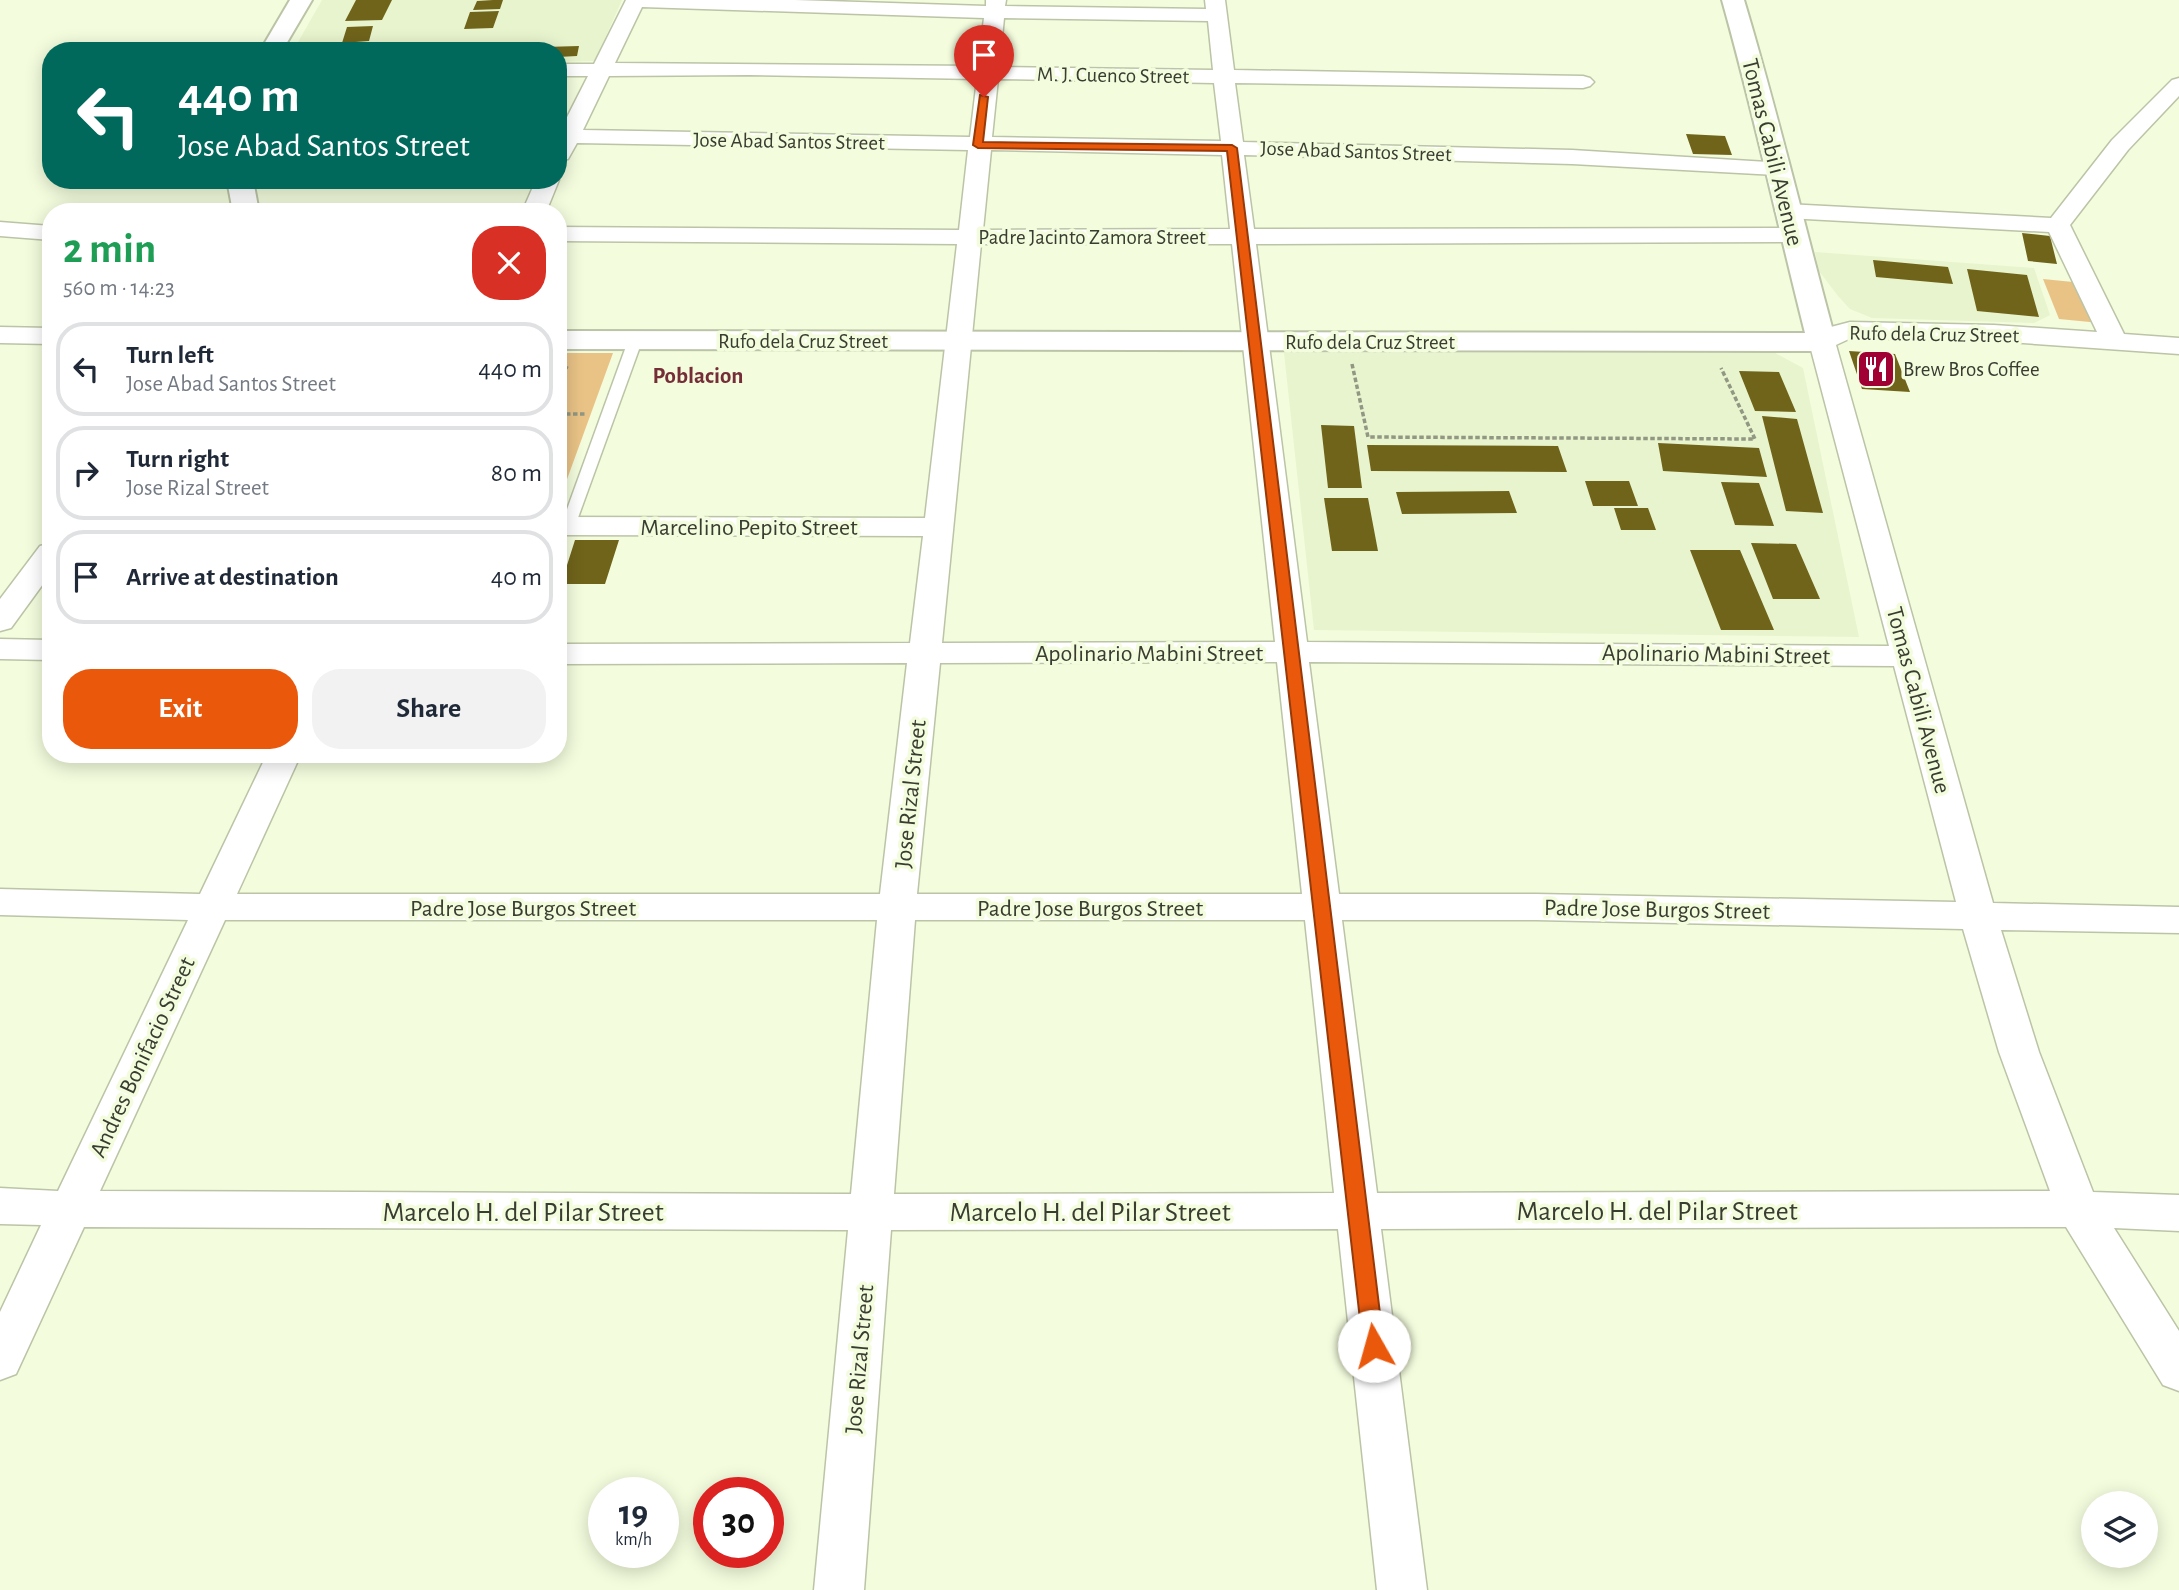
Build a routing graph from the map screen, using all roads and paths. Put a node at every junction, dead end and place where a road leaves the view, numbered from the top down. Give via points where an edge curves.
1 (301, 0) edge
2 (636, 0) edge
3 (1733, 0) edge
4 (995, 6) edge
5 (1216, 8) edge
6 (276, 42) edge
7 (604, 68) junction
8 (567, 70) edge
9 (986, 74) junction
10 (1225, 77) junction
11 (1583, 82) dead end
12 (2179, 84) edge
13 (567, 129) edge
14 (567, 136) edge
15 (978, 145) junction
16 (1232, 148) junction
17 (1776, 168) junction
18 (1790, 223) junction
19 (2058, 225) junction
20 (0, 229) edge
21 (42, 232) edge
22 (567, 234) edge
23 (970, 237) junction
24 (1242, 237) junction
25 (0, 335) edge
26 (42, 336) edge
27 (567, 340) edge
28 (2114, 340) junction
29 (635, 341) junction
30 (960, 342) junction
31 (1257, 342) junction
32 (1347, 342) junction
33 (1709, 342) junction
34 (1822, 342) junction
35 (2179, 345) edge
36 (567, 516) edge
37 (567, 526) edge
38 (939, 527) junction
39 (42, 564) edge
40 (0, 621) edge
41 (0, 649) edge
42 (42, 650) edge
43 (1293, 652) junction
44 (567, 654) edge
45 (925, 655) junction
46 (1907, 656) junction
47 (281, 763) edge
48 (0, 902) edge
49 (211, 907) junction
50 (897, 908) junction
51 (1323, 909) junction
52 (1978, 915) junction
53 (2179, 920) edge
54 (0, 1206) edge
55 (73, 1209) junction
56 (2078, 1209) junction
57 (1358, 1210) junction
58 (871, 1212) junction
59 (2179, 1213) edge
60 (0, 1360) edge
61 (2179, 1371) edge
62 (839, 1590) edge
63 (1402, 1590) edge

1 - 6 street
2 - 4 street
2 - 7 street
3 - 17 street, Tomas Cabili Avenue
4 - 5 street
4 - 9 street, Jose Rizal Street
5 - 10 street
7 - 8 street, M. J. Cuenco Street
7 - 9 street, M. J. Cuenco Street
7 - 13 street
9 - 10 street, M. J. Cuenco Street
9 - 15 street, Jose Rizal Street
10 - 11 street, M. J. Cuenco Street
10 - 16 street
12 - 19 street via 2120,145
14 - 15 street, Jose Abad Santos Street
15 - 16 street, Jose Abad Santos Street
15 - 23 street, Jose Rizal Street
16 - 17 street, Jose Abad Santos Street
16 - 24 street
17 - 18 street, Tomas Cabili Avenue
18 - 19 street, Padre Jacinto Zamora Street
18 - 24 street, Padre Jacinto Zamora Street
18 - 34 street, Tomas Cabili Avenue
19 - 28 street
20 - 21 street
22 - 23 street, Padre Jacinto Zamora Street
23 - 24 street, Padre Jacinto Zamora Street
23 - 30 street, Jose Rizal Street
24 - 31 street
25 - 26 street
27 - 29 street, Rufo dela Cruz Street
28 - 34 street, Rufo dela Cruz Street via 1850,330
28 - 35 street, Rufo dela Cruz Street
29 - 30 street, Rufo dela Cruz Street
29 - 36 lane
30 - 31 street, Rufo dela Cruz Street
30 - 38 street, Jose Rizal Street
31 - 32 street, Rufo dela Cruz Street
31 - 43 street
32 - 33 street, Rufo dela Cruz Street
32 - 33 path via 1368,437 1755,439
33 - 34 street, Rufo dela Cruz Street
34 - 46 street, Tomas Cabili Avenue
37 - 38 street, Marcelino Pepito Street
38 - 45 street, Jose Rizal Street
39 - 40 street
41 - 42 street
43 - 45 street, Apolinario Mabini Street
43 - 46 street, Apolinario Mabini Street
43 - 51 street
44 - 45 street, Apolinario Mabini Street
45 - 50 street, Jose Rizal Street
46 - 52 street, Tomas Cabili Avenue
47 - 49 street, Andres Bonifacio Street
48 - 49 street, Padre Jose Burgos Street
49 - 50 street, Padre Jose Burgos Street
49 - 55 street, Andres Bonifacio Street
50 - 51 street, Padre Jose Burgos Street
50 - 58 street, Jose Rizal Street
51 - 52 street, Padre Jose Burgos Street via 1536,907
51 - 57 street
52 - 53 street, Padre Jose Burgos Street
52 - 56 street, Tomas Cabili Avenue via 2020,1052
54 - 55 street, Marcelo H. del Pilar Street
55 - 58 street, Marcelo H. del Pilar Street
55 - 60 street, Andres Bonifacio Street
56 - 57 street, Marcelo H. del Pilar Street
56 - 59 street, Marcelo H. del Pilar Street
56 - 61 street, Tomas Cabili Avenue
57 - 58 street, Marcelo H. del Pilar Street
57 - 63 street
58 - 62 street, Jose Rizal Street

